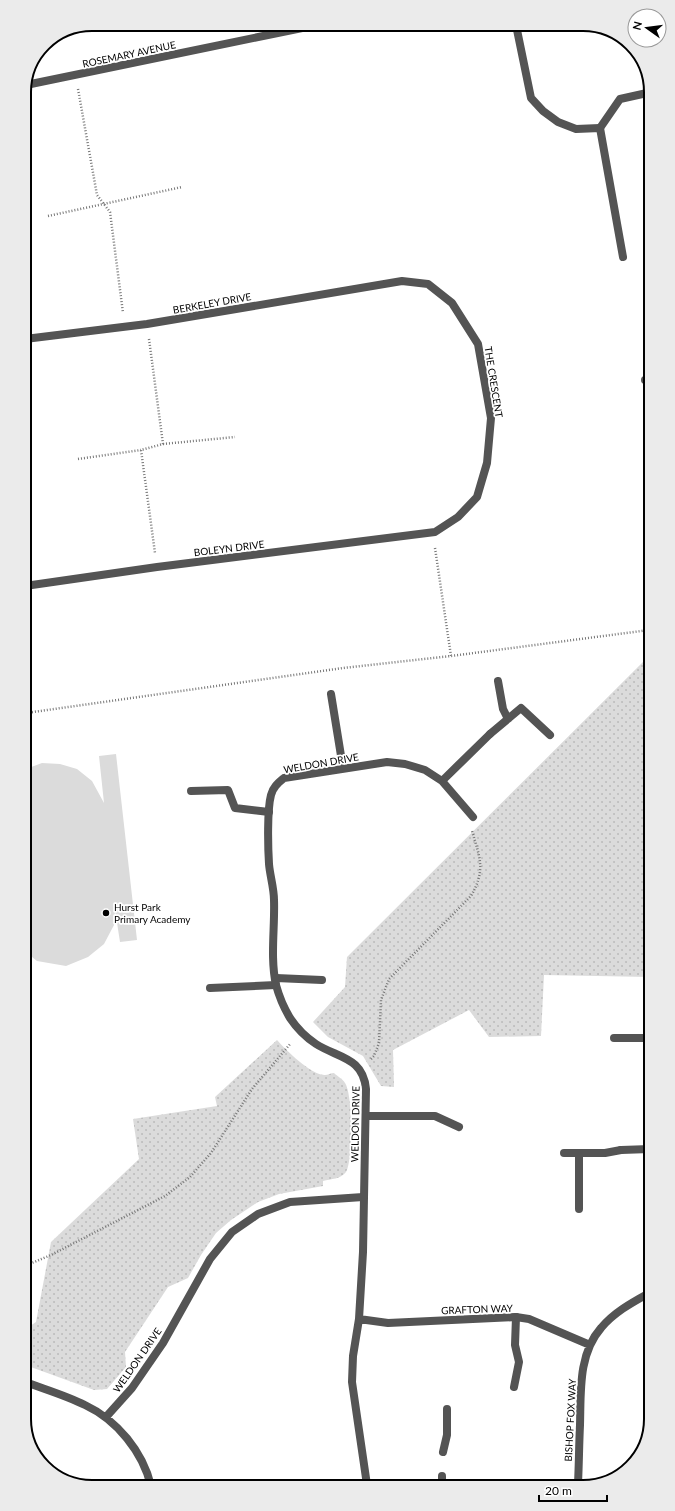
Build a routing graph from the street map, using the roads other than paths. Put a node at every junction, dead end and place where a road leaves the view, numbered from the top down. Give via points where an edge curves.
1 (288, 31) edge
2 (517, 31) edge
3 (32, 84) edge
4 (644, 94) edge
5 (600, 128) junction
6 (624, 257) dead end
7 (402, 281) joint
8 (31, 338) edge
9 (432, 533) joint
10 (31, 585) edge
11 (498, 680) dead end
12 (330, 694) dead end
13 (508, 719) junction
14 (550, 735) dead end
15 (342, 768) junction
16 (442, 781) junction
17 (191, 791) dead end
18 (269, 812) junction
19 (473, 817) road end
20 (322, 980) dead end
21 (276, 981) junction
22 (210, 988) dead end
23 (614, 1038) dead end
24 (644, 1038) edge
25 (366, 1116) junction
26 (459, 1127) dead end
27 (644, 1149) edge
28 (564, 1153) dead end
29 (579, 1153) junction
30 (363, 1197) junction
31 (579, 1210) dead end
32 (644, 1296) edge
33 (516, 1317) junction
34 (358, 1319) junction
35 (590, 1345) junction
36 (31, 1384) edge
37 (514, 1387) dead end
38 (447, 1409) dead end
39 (106, 1417) junction
40 (443, 1452) dead end
41 (149, 1480) edge
42 (366, 1480) edge
43 (578, 1480) edge

1 - 3 street, ROSEMARY AVENUE
2 - 5 street via 531,98 558,122 576,129
4 - 5 street via 620,99
5 - 6 street
7 - 8 street, BERKELEY DRIVE via 146,324
7 - 9 street, THE CRESCENT via 428,284 452,303 478,344 492,418 487,463 477,497 458,517
9 - 10 street, BOLEYN DRIVE
11 - 13 street via 503,709
12 - 15 street
13 - 14 street via 521,708
13 - 16 street
15 - 16 street, WELDON DRIVE via 387,762 405,764 425,770
15 - 18 street, WELDON DRIVE via 284,778 276,784 271,794
16 - 19 street, WELDON DRIVE
17 - 18 street via 228,790 235,808
18 - 21 street, WELDON DRIVE via 269,864 274,899
20 - 21 street
21 - 22 street
21 - 25 street, WELDON DRIVE via 283,1005 302,1031 315,1044 351,1061 360,1069 365,1079
23 - 24 street
25 - 26 street via 435,1116
25 - 30 street, WELDON DRIVE
27 - 29 street
28 - 29 street
29 - 31 street
30 - 34 street via 363,1252
30 - 39 street, WELDON DRIVE via 290,1202 258,1214 232,1232 210,1259 163,1343 132,1388
32 - 35 street, BISHOP FOX WAY via 616,1314 600,1329
33 - 34 street, GRAFTON WAY via 388,1323
33 - 35 street, GRAFTON WAY via 529,1319
33 - 37 street via 515,1345 519,1362
34 - 42 street via 352,1382
35 - 43 street, BISHOP FOX WAY via 581,1384
36 - 39 street via 68,1397
38 - 40 street via 447,1435
39 - 41 street via 126,1436

